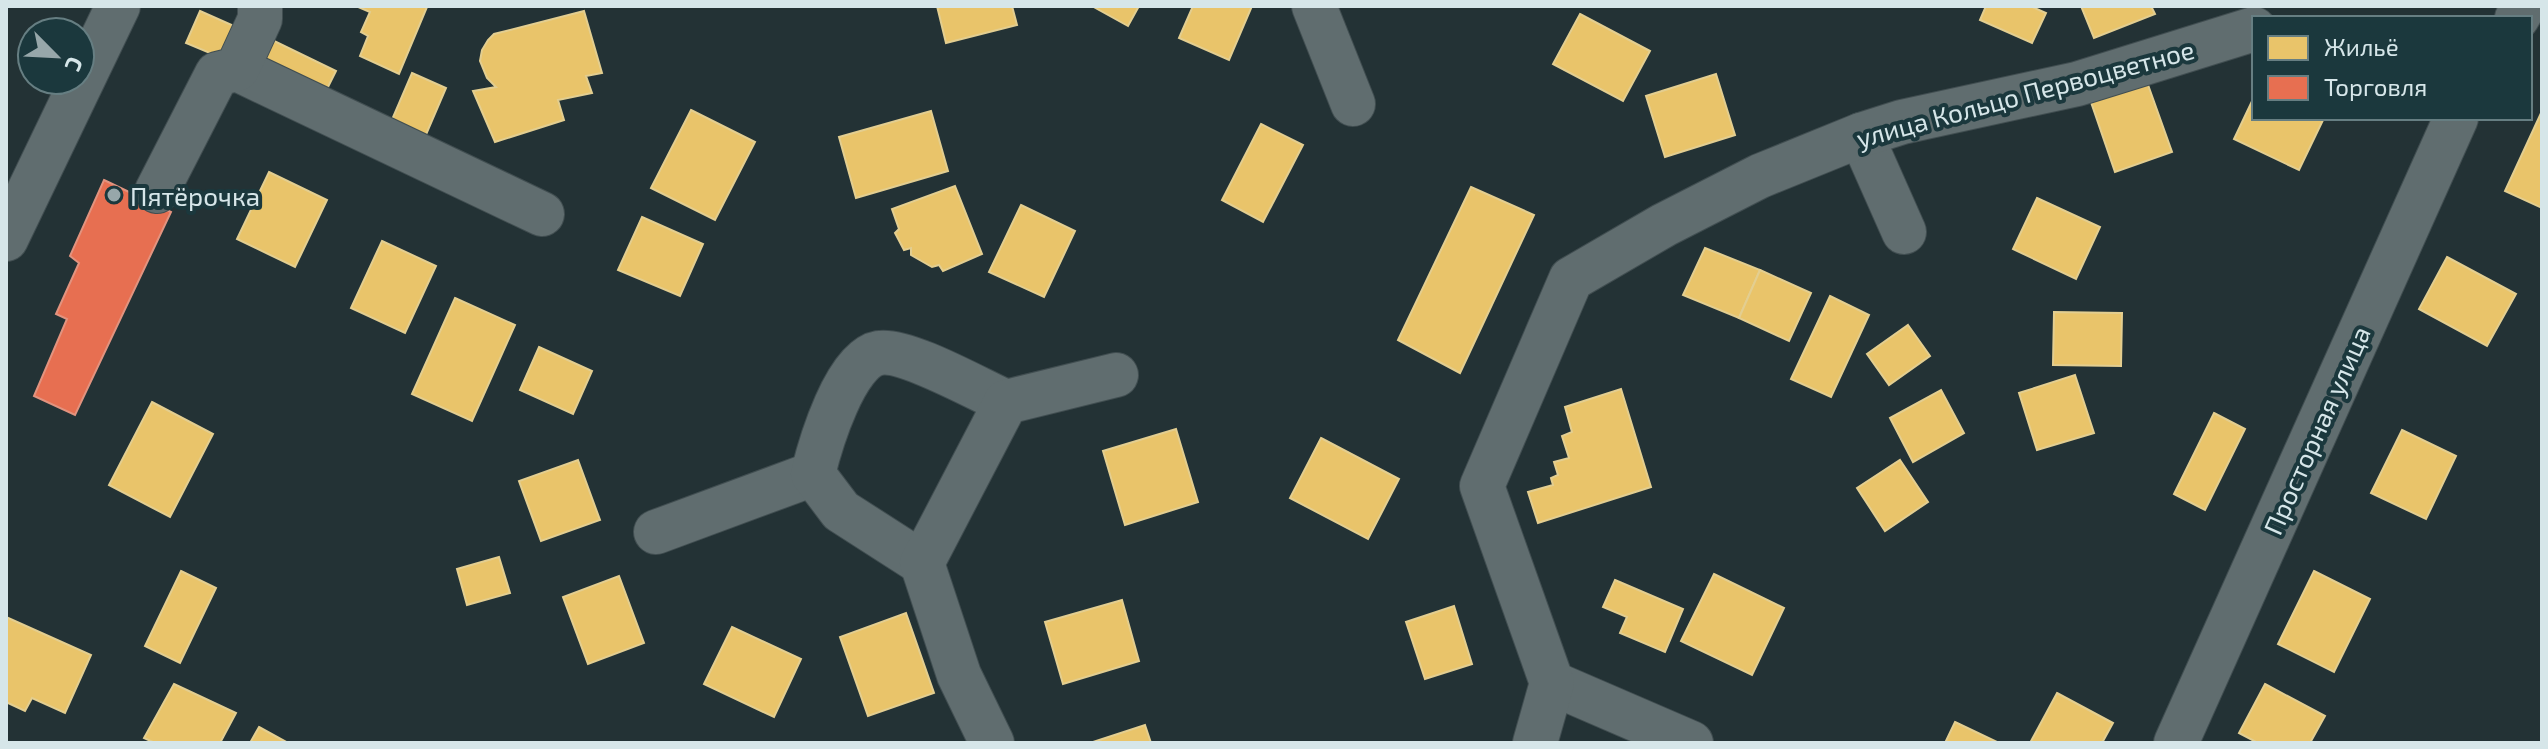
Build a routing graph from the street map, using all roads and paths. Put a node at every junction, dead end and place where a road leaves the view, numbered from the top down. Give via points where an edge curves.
1 (118, 6) edge
2 (260, 6) edge
3 (1314, 6) edge
4 (2252, 30) edge
5 (237, 69) junction
6 (1353, 104) dead end
7 (2455, 120) edge
8 (1861, 135) junction
9 (157, 191) dead end
10 (542, 214) dead end
11 (1904, 232) dead end
12 (6, 239) edge
13 (1116, 375) dead end
14 (1006, 402) junction
15 (813, 474) junction
16 (656, 532) dead end
17 (922, 563) junction
18 (1552, 683) junction
19 (992, 743) edge
20 (1535, 743) edge
21 (1691, 743) edge
22 (2176, 743) edge

1 - 12 street
2 - 5 street via 260,19
3 - 6 street
4 - 8 street, улица Кольцо Первоцветное via 2077,84
5 - 9 street via 217,74
5 - 10 street
7 - 22 street, Просторная улица
8 - 11 street
8 - 18 street, улица Кольцо Первоцветное via 1760,176 1571,279 1482,486
13 - 14 street
14 - 15 street via 904,355 878,353 856,366 822,436
14 - 17 street
15 - 16 street
15 - 17 street via 841,511
17 - 19 street via 959,675
18 - 20 street
18 - 21 street

